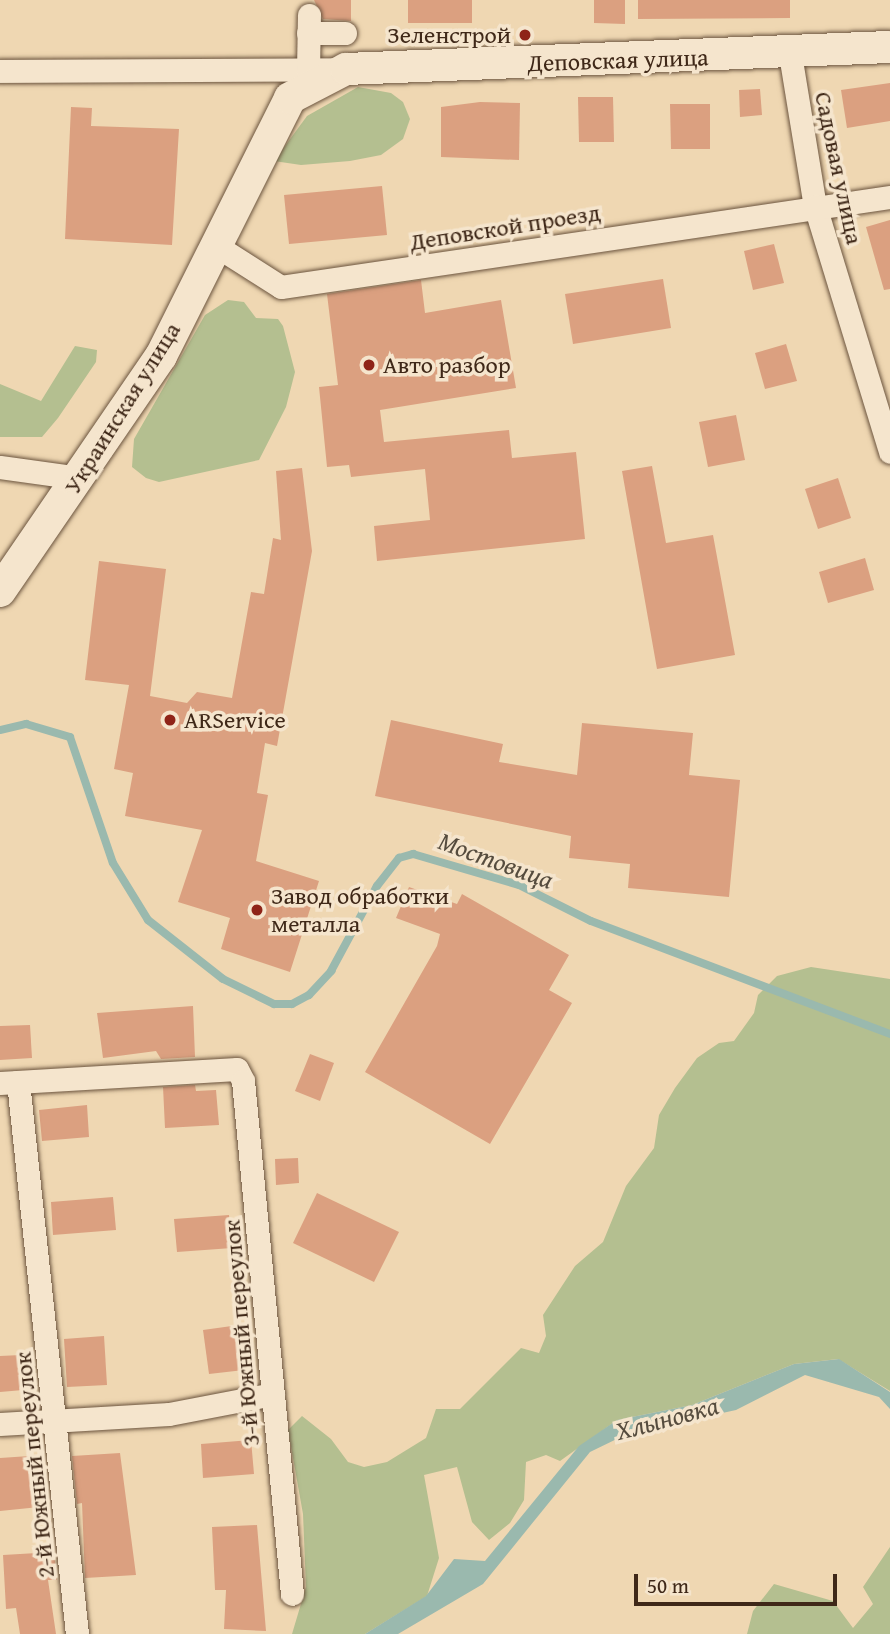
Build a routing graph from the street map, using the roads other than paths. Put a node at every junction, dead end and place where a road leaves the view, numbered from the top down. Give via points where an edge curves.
1 (345, 33) dead end
2 (890, 47) edge
3 (790, 54) junction
4 (346, 69) junction
5 (0, 71) edge
6 (307, 71) junction
7 (267, 141) joint
8 (890, 197) edge
9 (815, 206) junction
10 (215, 246) junction
11 (890, 452) edge
12 (0, 467) edge
13 (79, 478) junction
14 (0, 591) edge
15 (9, 1082) edge
16 (273, 1394) junction
17 (57, 1419) junction
18 (0, 1424) edge
19 (292, 1594) dead end
20 (77, 1634) edge

1 - 6 street via 308,24
2 - 3 main road, Деповская улица
3 - 4 main road, Деповская улица
3 - 9 street, Садовая улица
4 - 6 street, Деповская улица
4 - 7 main road, Деповская улица via 290,98
5 - 6 street, Деповская улица
7 - 10 main road, Украинская улица
8 - 9 street, Деповской проезд
9 - 10 street, Деповской проезд via 281,287
9 - 11 street, Садовая улица
10 - 13 main road, Украинская улица via 161,356
12 - 13 street
13 - 14 main road, Украинская улица
15 - 16 street, 3-й Южный переулок via 237,1069 243,1081
15 - 17 street, 2-й Южный переулок
16 - 17 street via 169,1414
16 - 19 street, 3-й Южный переулок
17 - 18 street
17 - 20 street, 2-й Южный переулок

